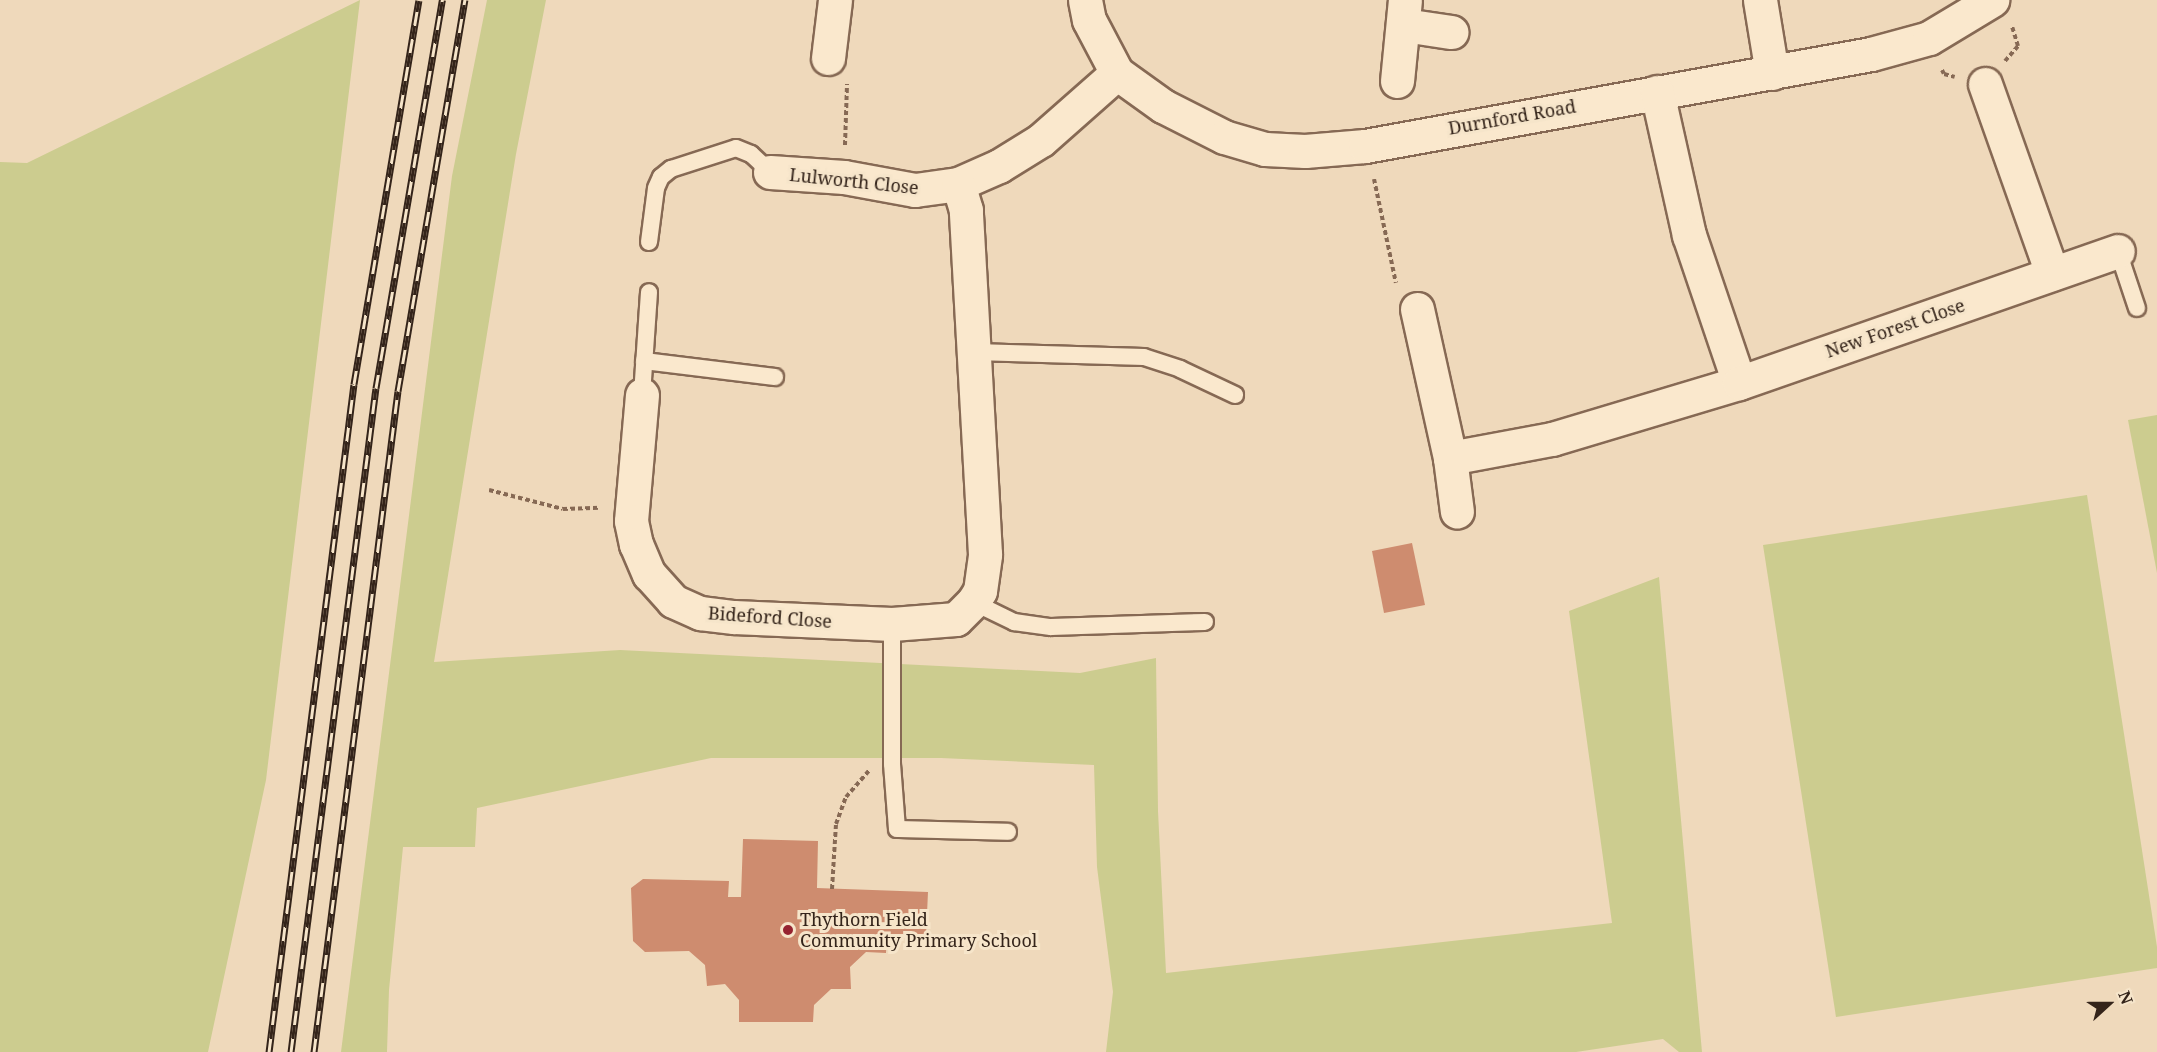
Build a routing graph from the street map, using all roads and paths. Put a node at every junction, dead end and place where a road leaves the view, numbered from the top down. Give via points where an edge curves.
1 (835, 0) edge
2 (1085, 0) edge
3 (1760, 0) edge
4 (1992, 0) edge
5 (1405, 13) edge
6 (1451, 32) dead end
7 (828, 58) dead end
8 (1117, 73) junction
9 (1772, 73) junction
10 (1397, 81) dead end
11 (1985, 84) dead end
12 (1657, 92) junction
13 (1365, 146) junction
14 (770, 172) joint
15 (958, 184) junction
16 (649, 242) dead end
17 (2118, 251) joint
18 (2052, 273) junction
19 (649, 292) dead end
20 (2137, 308) dead end
21 (1417, 309) joint
22 (975, 352) junction
23 (644, 361) junction
24 (775, 377) dead end
25 (1739, 383) junction
26 (642, 395) joint
27 (1235, 395) dead end
28 (1450, 458) junction
29 (489, 490) dead end
30 (633, 507) junction
31 (1457, 512) dead end
32 (973, 602) junction
33 (1206, 622) dead end
34 (892, 624) junction
35 (892, 764) junction
36 (1008, 832) dead end
37 (832, 889) dead end

1 - 7 street
2 - 8 street, Durnford Road via 1089,20
3 - 9 street
4 - 9 street, Durnford Road via 1929,38
5 - 6 street
5 - 10 street
8 - 13 street, Durnford Road via 1163,106 1224,137 1265,148 1305,151
8 - 15 street, Lulworth Close via 1041,140 999,166
9 - 12 street, Durnford Road
11 - 18 street
12 - 13 street, Durnford Road
12 - 25 street via 1689,235
13 - 21 path via 1397,287
14 - 15 street, Lulworth Close via 844,177 915,190
14 - 16 lane via 750,154 736,148 670,169 656,188
15 - 22 street via 966,210
17 - 18 street, New Forest Close
17 - 20 lane
18 - 25 street, New Forest Close
19 - 23 lane
21 - 28 street
22 - 27 lane via 1144,357
22 - 32 street via 985,554 980,591
23 - 24 lane
23 - 26 lane
25 - 28 street, New Forest Close via 1552,439
26 - 30 street, Bideford Close
28 - 31 street
29 - 30 path via 563,509
30 - 34 street, Bideford Close via 631,521 636,544 649,574 673,601 700,613 734,617
32 - 33 lane via 1014,622 1052,627
32 - 34 street, Bideford Close via 956,619
34 - 35 lane
35 - 36 lane via 897,829
35 - 37 path via 862,776 846,796 836,824

